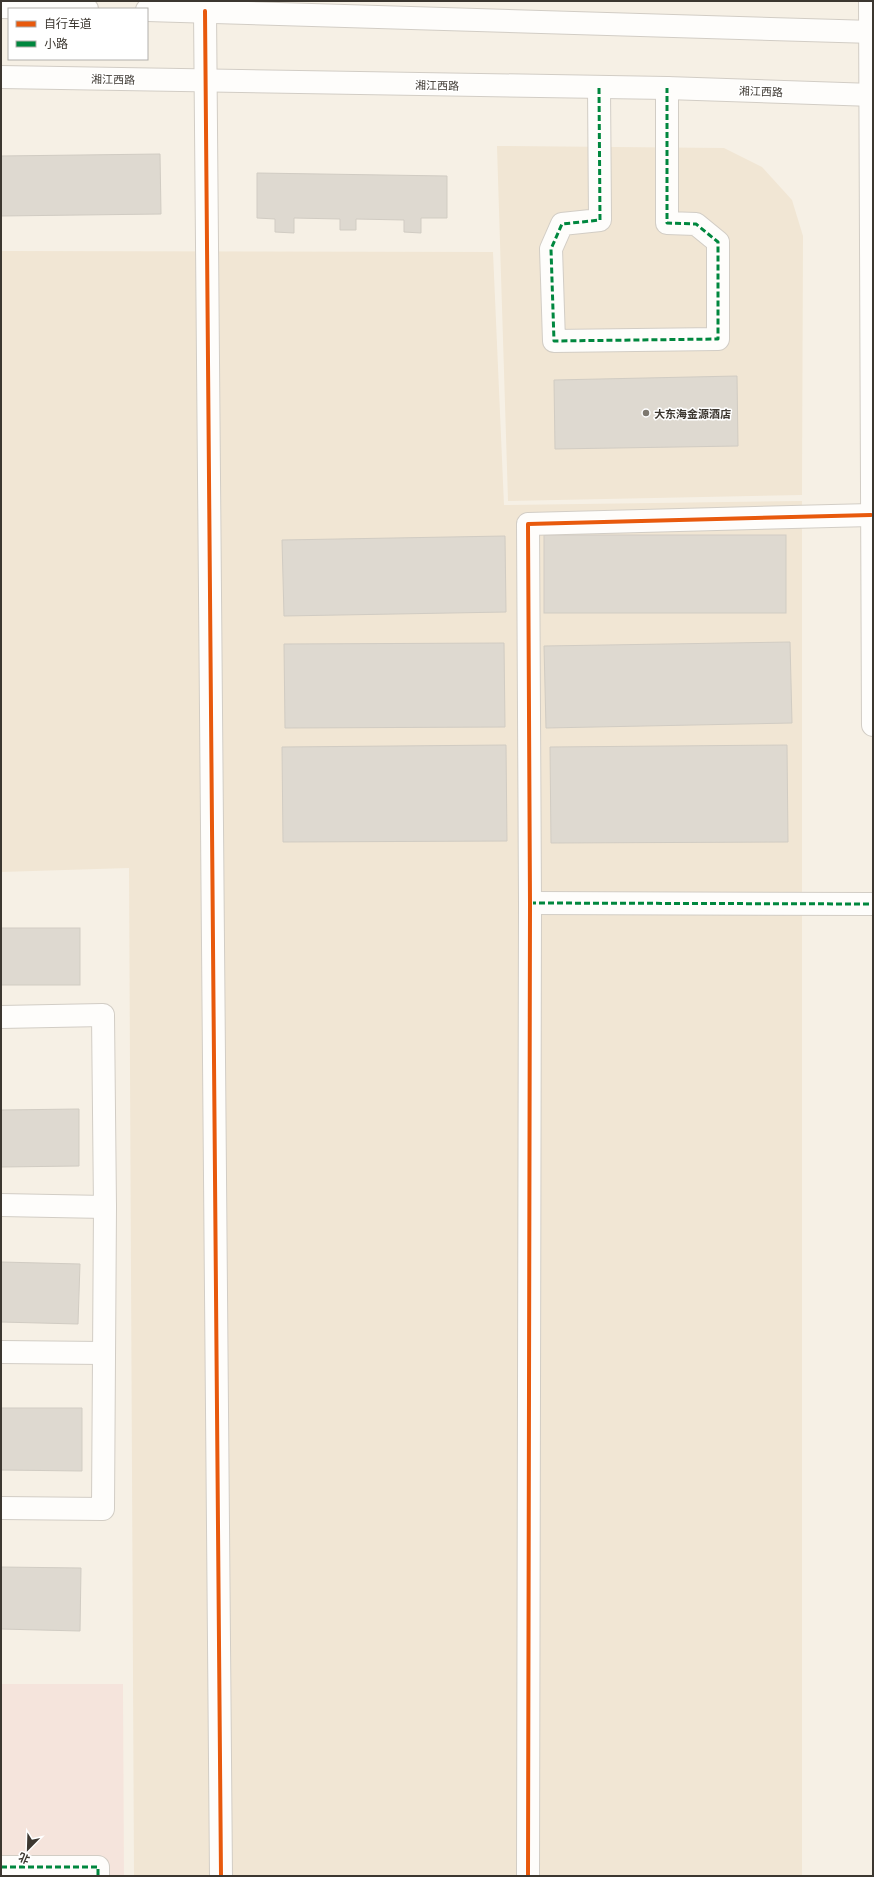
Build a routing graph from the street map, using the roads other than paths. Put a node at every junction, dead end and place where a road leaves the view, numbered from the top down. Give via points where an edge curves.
1 (870, 1) edge
2 (1, 7) edge
3 (44, 8) edge
4 (148, 10) edge
5 (205, 11) junction
6 (872, 32) edge
7 (1, 77) edge
8 (206, 81) junction
9 (598, 88) junction
10 (667, 88) junction
11 (872, 95) edge
12 (871, 515) junction
13 (873, 725) edge
14 (530, 903) junction
15 (873, 904) edge
16 (1, 1017) edge
17 (1, 1205) edge
18 (105, 1207) junction
19 (1, 1352) edge
20 (103, 1352) junction
21 (1, 1508) edge
22 (1, 1867) edge
23 (98, 1876) edge
24 (221, 1876) edge
25 (528, 1876) edge

1 - 6 street
2 - 3 street
4 - 5 street
5 - 6 street
5 - 8 street
6 - 11 street
7 - 8 street, 湘江西路
8 - 9 street, 湘江西路
8 - 24 street
9 - 10 street, 湘江西路
9 - 10 street via 600,220 562,224 551,249 554,341 718,339 718,242 696,224 667,223
10 - 11 street, 湘江西路
11 - 12 street
12 - 13 street
12 - 14 street via 528,524
14 - 15 street
14 - 25 street
16 - 18 street via 103,1015
17 - 18 street
18 - 20 street
19 - 20 street
20 - 21 street via 103,1509
22 - 23 street via 98,1867

